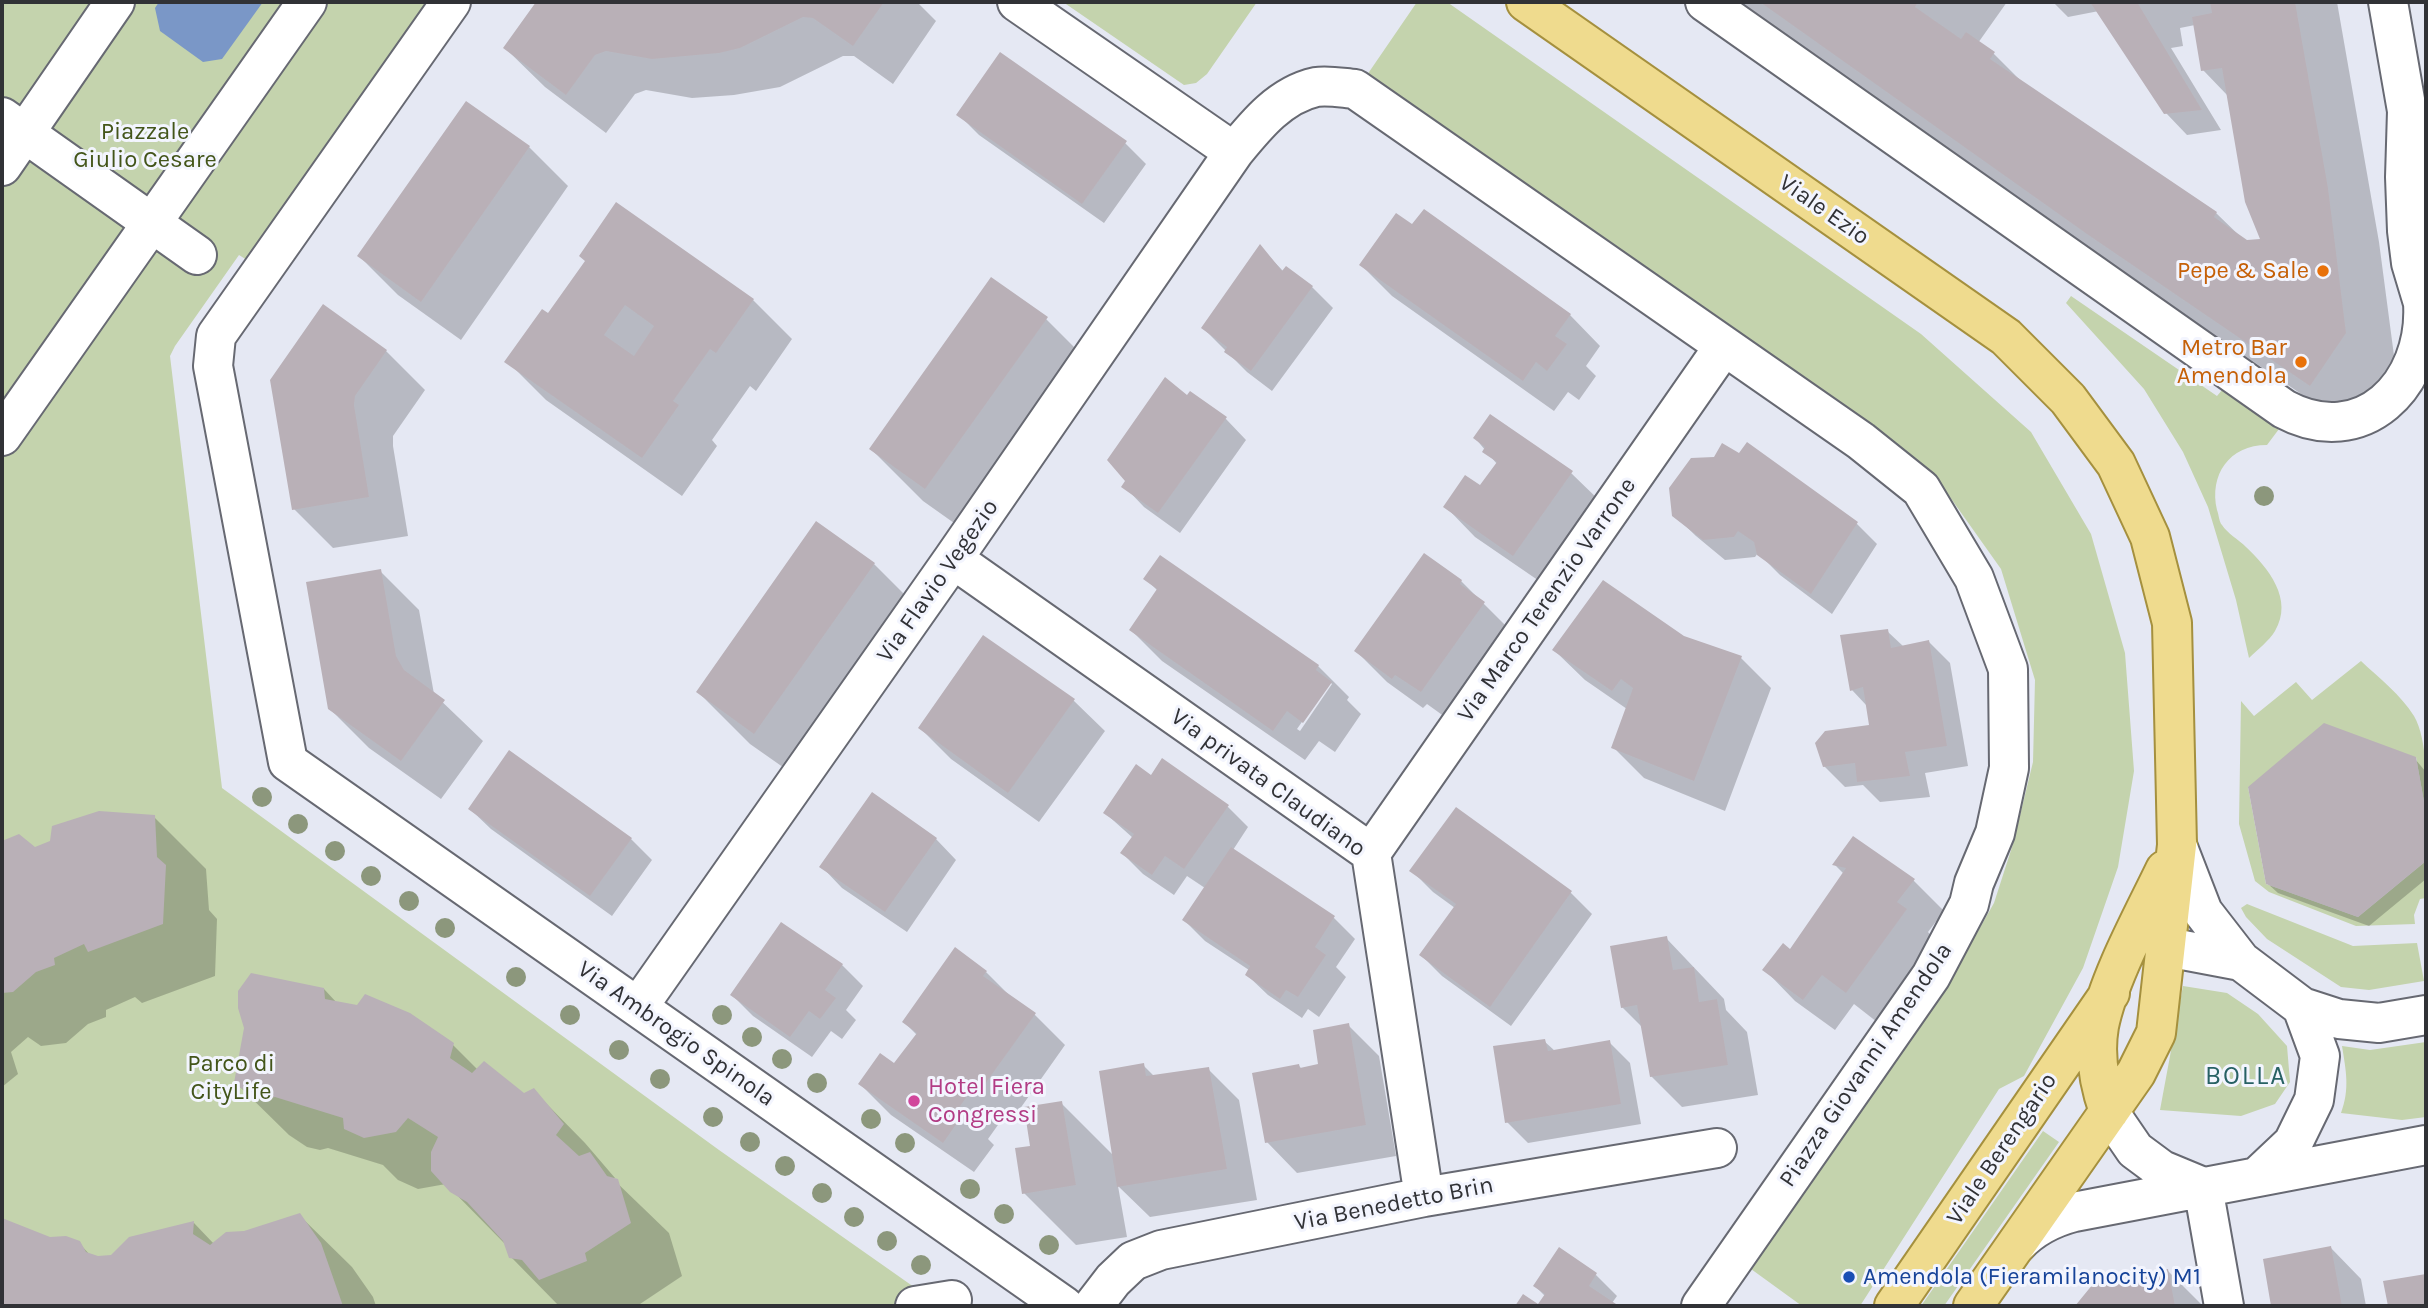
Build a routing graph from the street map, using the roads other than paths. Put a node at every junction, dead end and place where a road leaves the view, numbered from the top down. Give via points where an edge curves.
1 (116, 2) edge
2 (307, 2) edge
3 (451, 2) edge
4 (1017, 2) edge
5 (1526, 2) edge
6 (1705, 2) edge
7 (2388, 2) edge
8 (2407, 111) junction
9 (13, 125) edge
10 (1234, 152) junction
11 (2426, 165) edge
12 (2, 166) edge
13 (151, 223) junction
14 (197, 255) dead end
15 (2425, 308) edge
16 (1724, 346) junction
17 (2, 436) edge
18 (953, 559) junction
19 (2177, 845) junction
20 (1371, 853) junction
21 (2167, 947) junction
22 (2241, 961) junction
23 (2116, 977) junction
24 (638, 1007) junction
25 (2302, 1007) junction
26 (2426, 1016) edge
27 (2109, 1112) junction
28 (2426, 1145) edge
29 (1717, 1148) dead end
30 (2258, 1177) junction
31 (2203, 1187) junction
32 (1424, 1197) junction
33 (2009, 1254) junction
34 (952, 1300) dead end
35 (915, 1306) edge
36 (1064, 1306) edge
37 (1093, 1306) edge
38 (1701, 1306) edge
39 (1894, 1306) edge
40 (1973, 1306) edge
41 (2224, 1306) edge

1 - 9 street
2 - 13 street
3 - 24 street, Via Ambrogio Spinola via 216,336 213,366 288,762
4 - 10 street
5 - 19 main road, Viale Ezio via 2006,337 2068,398 2116,464 2150,537 2172,623
6 - 15 street via 2284,409 2312,421 2364,418 2396,394 2412,374 2419,355
7 - 8 street
8 - 11 street
8 - 15 street via 2407,231
9 - 12 street
9 - 13 street
10 - 16 street via 1288,97 1318,87 1356,89
10 - 18 street, Via Flavio Vegezio
13 - 14 street
13 - 17 street
16 - 20 street, Via Marco Terenzio Varrone
16 - 38 street, Piazza Giovanni Amendola via 1861,441 1921,489 1974,578 2008,669 2009,768 1995,833 1969,904 1931,976
18 - 20 street, Via privata Claudiano
18 - 24 street, Via Flavio Vegezio
19 - 21 main road
19 - 22 street via 2203,912
19 - 23 main road
20 - 32 street, Via privata Claudiano
21 - 22 street
21 - 23 main road
21 - 27 main road via 2156,1033
22 - 25 street
23 - 27 main road via 2099,1026 2097,1061
23 - 39 main road, Viale Berengario
24 - 36 street, Via Ambrogio Spinola
25 - 26 street via 2339,1019 2379,1023
25 - 30 street via 2320,1056 2314,1100 2293,1143
27 - 31 street via 2135,1150 2162,1170
27 - 33 main road
28 - 30 street
29 - 32 street, Via Benedetto Brin
30 - 31 street
31 - 33 street via 2055,1218 2029,1233
31 - 41 street
32 - 37 street, Via Benedetto Brin via 1161,1250 1133,1261
33 - 40 main road
34 - 35 street

